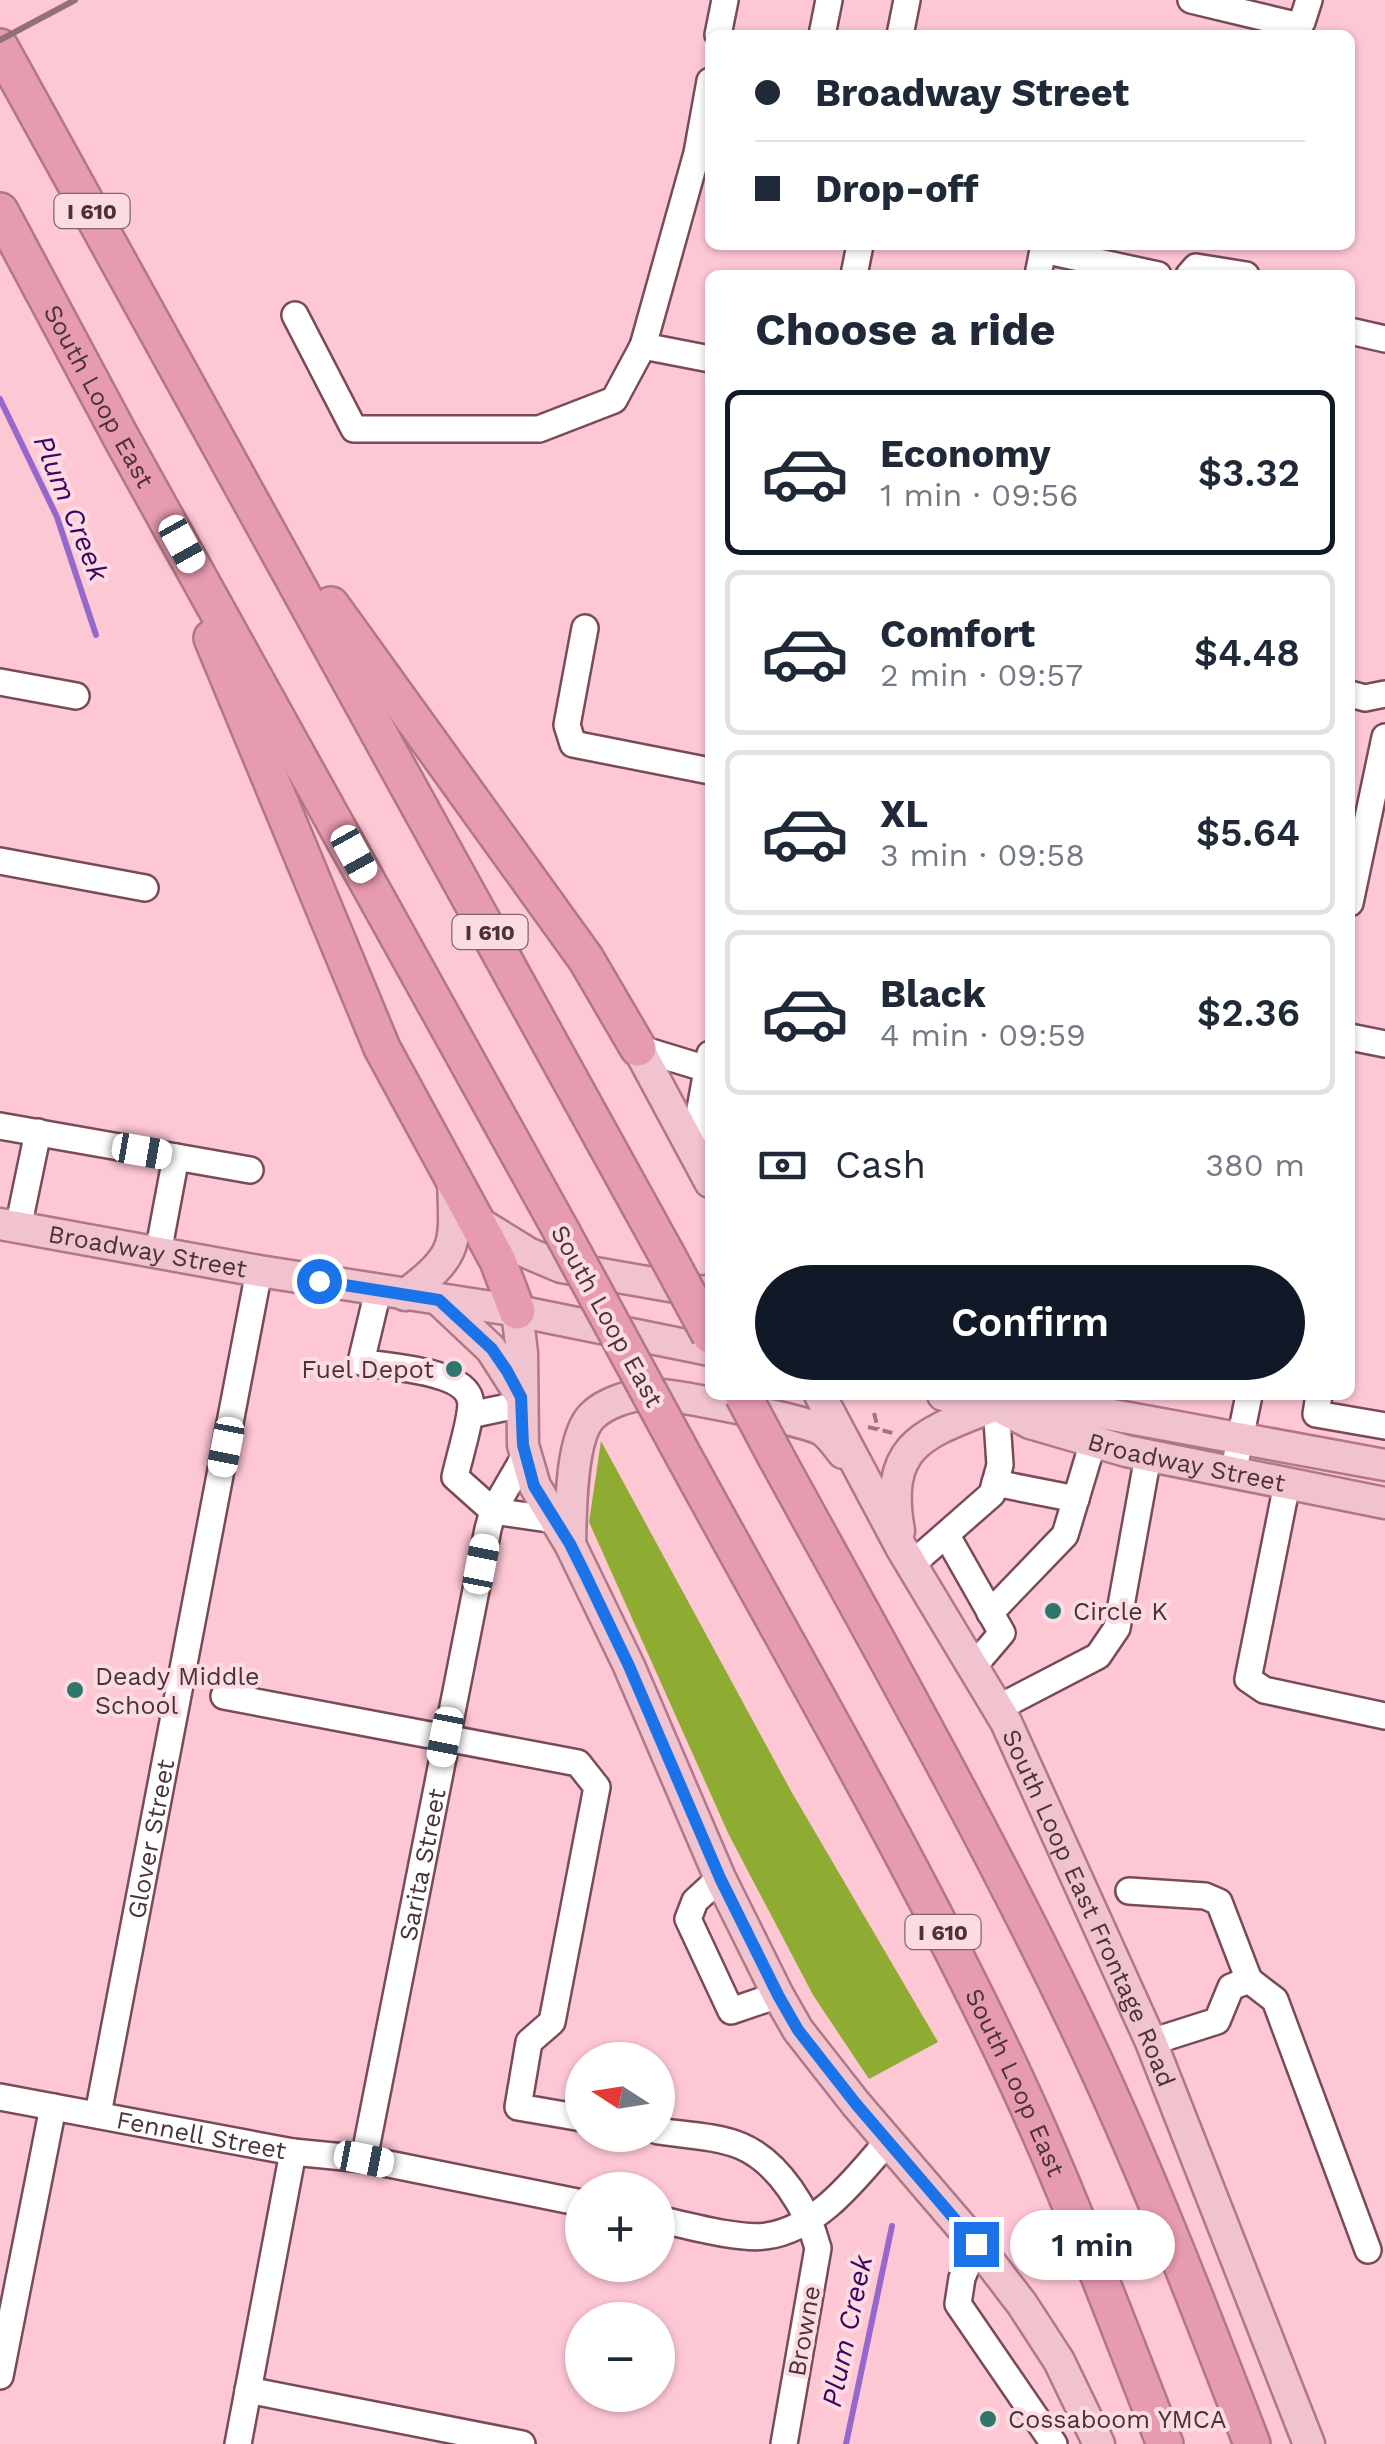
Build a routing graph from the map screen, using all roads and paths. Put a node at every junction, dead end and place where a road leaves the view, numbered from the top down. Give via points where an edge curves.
1 (725, 0) edge
2 (829, 0) edge
3 (907, 0) edge
4 (1190, 0) edge
5 (1309, 0) edge
6 (719, 30) edge
7 (823, 30) edge
8 (901, 30) edge
9 (0, 47) edge
10 (704, 154) edge
11 (0, 211) edge
12 (1042, 257) edge
13 (1126, 270) edge
14 (295, 315) dead end
15 (1355, 332) edge
16 (1385, 339) edge
17 (643, 346) junction
18 (705, 358) edge
19 (319, 604) junction
20 (586, 628) dead end
21 (230, 653) junction
22 (0, 682) edge
23 (1385, 694) edge
24 (1355, 695) edge
25 (76, 696) dead end
26 (1385, 737) edge
27 (705, 770) edge
28 (0, 861) edge
29 (1355, 879) edge
30 (146, 888) dead end
31 (1355, 1038) edge
32 (1385, 1044) edge
33 (638, 1048) junction
34 (705, 1060) edge
35 (705, 1082) edge
36 (705, 1118) edge
37 (0, 1126) edge
38 (38, 1132) junction
39 (176, 1157) junction
40 (250, 1170) dead end
41 (705, 1173) edge
42 (453, 1178) junction
43 (476, 1221) junction
44 (9, 1226) edge
45 (158, 1253) junction
46 (260, 1272) junction
47 (705, 1292) edge
48 (392, 1293) junction
49 (439, 1300) junction
50 (517, 1311) junction
51 (705, 1326) edge
52 (705, 1349) edge
53 (745, 1400) edge
54 (823, 1400) edge
55 (970, 1400) edge
56 (1248, 1400) edge
57 (1318, 1400) edge
58 (522, 1401) junction
59 (996, 1405) junction
60 (874, 1413) dead end
61 (470, 1415) junction
62 (858, 1425) dead end
63 (1385, 1426) edge
64 (878, 1429) junction
65 (907, 1436) dead end
66 (1242, 1438) junction
67 (1093, 1442) junction
68 (526, 1454) junction
69 (1148, 1456) junction
70 (1385, 1465) edge
71 (862, 1474) junction
72 (1233, 1474) junction
73 (995, 1483) junction
74 (1287, 1484) junction
75 (1076, 1498) junction
76 (1385, 1502) edge
77 (493, 1512) junction
78 (563, 1532) junction
79 (946, 1536) junction
80 (907, 1557) junction
81 (990, 1613) junction
82 (973, 1667) junction
83 (224, 1696) dead end
84 (998, 1708) junction
85 (1385, 1716) edge
86 (445, 1737) junction
87 (720, 1878) junction
88 (1129, 1891) dead end
89 (1249, 1980) junction
90 (778, 1995) junction
91 (1151, 2042) junction
92 (0, 2096) edge
93 (53, 2107) junction
94 (98, 2114) junction
95 (565, 2115) edge
96 (675, 2133) edge
97 (888, 2141) junction
98 (292, 2152) junction
99 (364, 2159) junction
100 (565, 2200) edge
101 (810, 2219) junction
102 (675, 2223) edge
103 (976, 2244) junction
104 (1368, 2250) dead end
105 (0, 2376) edge
106 (248, 2390) junction
107 (238, 2444) edge
108 (522, 2444) edge
109 (784, 2444) edge
110 (1054, 2444) edge
111 (1099, 2444) edge
112 (1165, 2444) edge
113 (1252, 2444) edge
114 (1308, 2444) edge

1 - 6 street
2 - 7 street
3 - 8 street
4 - 5 street via 1294,26
9 - 19 highway, I 610
10 - 17 street
11 - 21 highway, South Loop East
12 - 13 street
14 - 17 street via 354,430 539,429 614,400
15 - 16 street
17 - 18 street
19 - 33 highway via 586,958
19 - 51 highway, I 610, bridge
20 - 27 street via 567,725 573,744
21 - 42 highway via 382,1048
21 - 112 highway, South Loop East / I 610, bridge via 563,1234 936,1919 1070,2204
22 - 25 street
23 - 24 street
26 - 29 street
28 - 30 street
31 - 32 street
33 - 34 street
33 - 41 main road
35 - 36 street
37 - 38 street
38 - 39 street
38 - 44 street
39 - 40 street
39 - 45 street
42 - 43 highway
42 - 48 main road via 449,1255 433,1273
43 - 47 main road via 561,1266
43 - 50 highway
44 - 45 main road, Broadway Street
45 - 46 main road, Broadway Street
46 - 48 main road, Broadway Street
46 - 94 street, Glover Street
48 - 49 main road, Broadway Street
48 - 61 street via 362,1362 461,1383
49 - 50 main road, Broadway Street
49 - 58 main road via 492,1349
50 - 52 main road, Broadway Street
50 - 58 main road
53 - 113 highway, bridge via 1076,2022
54 - 71 main road, South Loop East Frontage Road
55 - 59 main road, Broadway Street
56 - 66 street
57 - 63 street via 1316,1414
58 - 61 street
58 - 68 main road
59 - 66 main road, Broadway Street via 1036,1400
59 - 67 main road, Broadway Street
59 - 73 street
59 - 80 main road via 929,1432 902,1464 893,1496
60 - 64 path
61 - 77 street via 454,1478
62 - 64 path
64 - 65 path
66 - 70 main road, Broadway Street
66 - 72 street
67 - 69 main road, Broadway Street
67 - 75 street
68 - 77 street, Sarita Street
68 - 78 main road via 534,1486
69 - 72 main road, Broadway Street
69 - 84 street via 1117,1628 1098,1656
71 - 78 main road via 824,1431 790,1420 650,1394 616,1400 590,1417
71 - 80 main road, South Loop East Frontage Road
72 - 74 main road, Broadway Street
73 - 75 street
73 - 79 street via 992,1494
74 - 76 main road, Broadway Street
74 - 85 street via 1248,1679 1264,1690
75 - 81 street via 1066,1535
77 - 78 street
77 - 86 street, Sarita Street
78 - 87 main road
79 - 80 street
79 - 81 street
80 - 82 main road, South Loop East Frontage Road
81 - 82 street via 1002,1633
82 - 84 main road, South Loop East Frontage Road
83 - 86 street
84 - 91 main road, South Loop East Frontage Road
86 - 95 street via 578,1763 597,1786 552,2022 529,2042 518,2107
86 - 99 street, Sarita Street
87 - 90 main road
87 - 90 street via 694,1901 688,1919 731,2011
88 - 89 street via 1220,1902
89 - 91 street via 1231,1988 1217,2021
89 - 104 street via 1275,2000
90 - 97 main road via 798,2030
91 - 114 main road, South Loop East Frontage Road
92 - 93 street, Fennell Street
93 - 94 street, Fennell Street
93 - 105 street
94 - 98 street, Fennell Street
96 - 101 street via 738,2144 761,2156
97 - 101 street
97 - 103 main road
98 - 99 street, Fennell Street
98 - 106 street
99 - 100 street, Fennell Street
101 - 102 street via 766,2236
101 - 109 street, Browne via 818,2248
103 - 110 street via 958,2304
103 - 111 main road via 1060,2361
106 - 107 street
106 - 108 street

